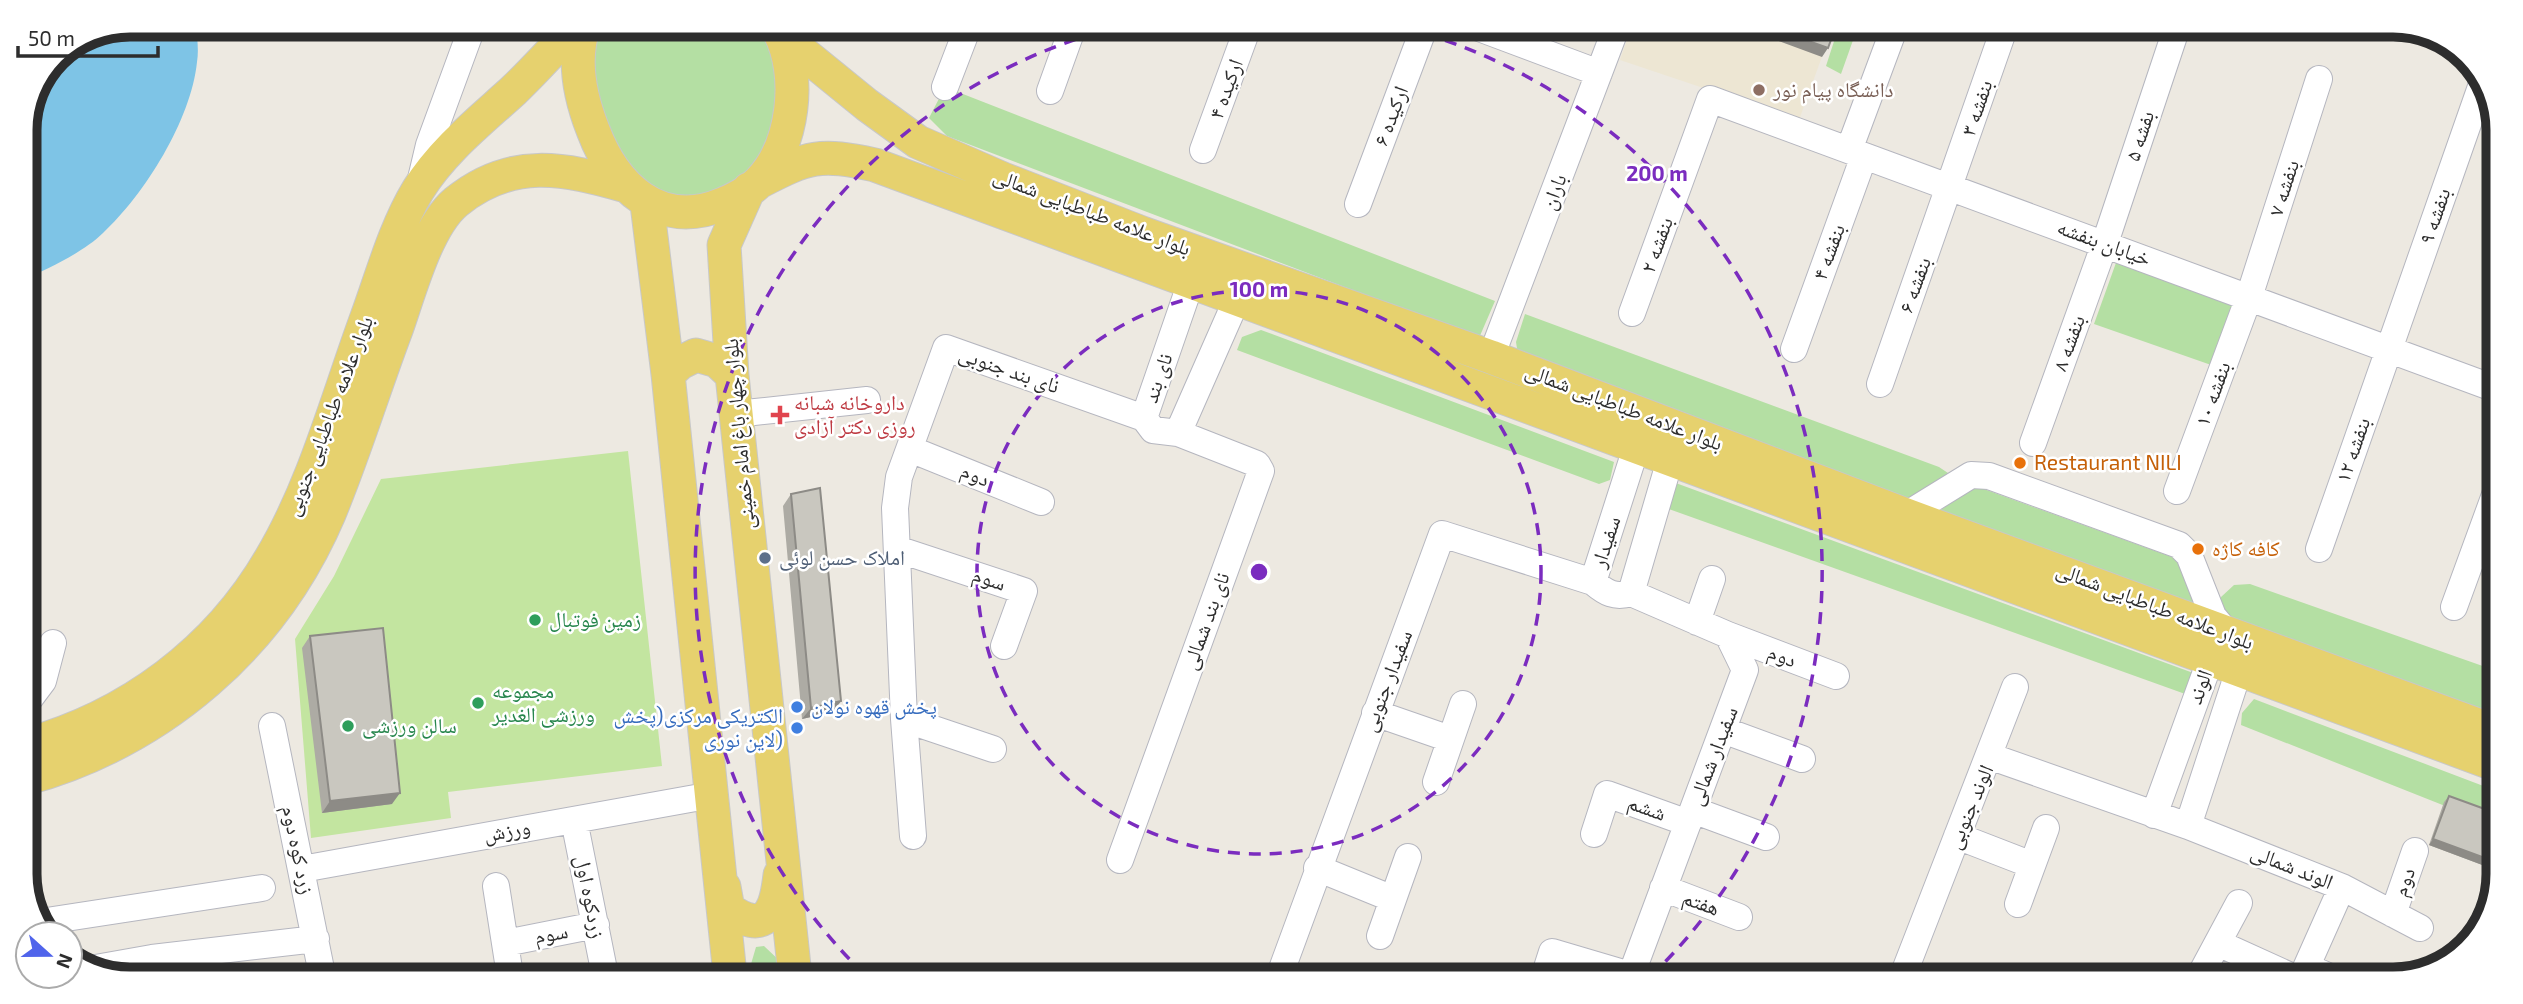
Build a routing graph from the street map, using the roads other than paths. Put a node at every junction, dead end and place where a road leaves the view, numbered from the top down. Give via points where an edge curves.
1 (469, 37) edge
2 (564, 37) edge
3 (583, 37) edge
4 (781, 37) edge
5 (785, 37) edge
6 (964, 37) edge
7 (1069, 37) edge
8 (1244, 37) edge
9 (1421, 37) edge
10 (1509, 37) edge
11 (1613, 37) edge
12 (1892, 37) edge
13 (2001, 37) edge
14 (2174, 37) edge
15 (1599, 73) junction
16 (2319, 79) dead end
17 (945, 87) dead end
18 (1050, 91) dead end
19 (2478, 94) edge
20 (1710, 99) joint
21 (1203, 150) dead end
22 (1857, 153) junction
23 (754, 186) junction
24 (1950, 187) junction
25 (418, 190) junction
26 (637, 195) junction
27 (1358, 204) dead end
28 (2105, 243) junction
29 (1191, 282) junction
30 (2249, 297) junction
31 (1237, 299) junction
32 (1632, 313) dead end
33 (1794, 349) dead end
34 (2388, 351) junction
35 (1491, 357) junction
36 (668, 374) junction
37 (732, 375) junction
38 (1880, 384) dead end
39 (2486, 386) edge
40 (867, 400) dead end
41 (736, 414) junction
42 (1144, 418) junction
43 (1178, 433) junction
44 (2033, 443) dead end
45 (1636, 448) junction
46 (910, 449) junction
47 (1670, 460) junction
48 (2177, 491) dead end
49 (1041, 502) dead end
50 (1906, 514) junction
51 (2486, 519) edge
52 (897, 549) junction
53 (2319, 549) dead end
54 (1712, 579) dead end
55 (1593, 582) junction
56 (1631, 593) junction
57 (2454, 607) dead end
58 (1697, 622) junction
59 (1728, 635) junction
60 (54, 643) dead end
61 (1004, 646) dead end
62 (2226, 654) junction
63 (1836, 676) dead end
64 (2015, 687) dead end
65 (37, 689) edge
66 (1462, 704) dead end
67 (1375, 713) junction
68 (904, 719) junction
69 (272, 726) dead end
70 (2486, 729) edge
71 (1723, 730) junction
72 (1451, 739) junction
73 (37, 741) edge
74 (993, 749) dead end
75 (1989, 756) junction
76 (1802, 760) dead end
77 (2486, 761) edge
78 (37, 775) edge
79 (1436, 782) dead end
80 (712, 795) junction
81 (2154, 815) junction
82 (1690, 817) junction
83 (574, 820) junction
84 (2188, 825) junction
85 (2046, 828) dead end
86 (1594, 834) dead end
87 (914, 836) dead end
88 (1957, 836) junction
89 (1766, 837) dead end
90 (783, 846) junction
91 (717, 851) junction
92 (2415, 851) dead end
93 (1408, 857) dead end
94 (1120, 860) dead end
95 (2032, 865) junction
96 (1317, 868) junction
97 (302, 869) junction
98 (496, 887) dead end
99 (2342, 887) junction
100 (262, 888) dead end
101 (1663, 888) junction
102 (1394, 899) junction
103 (2239, 903) dead end
104 (2018, 904) dead end
105 (2393, 914) junction
106 (1739, 917) dead end
107 (53, 920) edge
108 (596, 925) junction
109 (2420, 928) dead end
110 (1380, 936) dead end
111 (316, 940) junction
112 (505, 943) junction
113 (2218, 943) junction
114 (115, 965) edge
115 (322, 967) edge
116 (509, 967) edge
117 (604, 967) edge
118 (730, 967) edge
119 (731, 967) edge
120 (789, 967) edge
121 (792, 967) edge
122 (1282, 967) edge
123 (1547, 967) edge
124 (1603, 967) edge
125 (1637, 967) edge
126 (1906, 967) edge
127 (2205, 967) edge
128 (2281, 967) edge
129 (2306, 967) edge

1 - 25 street via 429,145
2 - 25 main road, بلوار علامه طباطبایی جنوبی via 444,156
3 - 26 main road via 578,72 584,108 603,152
4 - 23 main road, بلوار چهار باغ امام خمینی via 788,49 791,101 778,150
5 - 35 main road, بلوار علامه طباطبایی شمالی via 867,105 918,142 950,157 1142,233
6 - 17 street
7 - 18 street
8 - 21 street, ارکیده ۴
9 - 27 street, ارکیده ۶
10 - 15 street
11 - 15 street, باران
12 - 22 street, بنفشه ۴
13 - 24 street, بنفشه ۳
14 - 28 street, بفشه ۵
15 - 35 street, باران
16 - 30 street, بنفشه ۷
19 - 34 street, بنفشه ۹
20 - 22 street, خیابان بنفشه
20 - 32 street, بنفشه ۲
22 - 24 street, خیابان بنفشه
22 - 33 street, بنفشه ۴
23 - 26 main road, بلوار علامه طباطبایی شمالی via 713,208 692,212
23 - 29 main road, بلوار علامه طباطبایی شمالی via 802,160 834,156 854,160
23 - 37 main road, بلوار چهار باغ امام خمینی via 724,245
24 - 28 street, خیابان بنفشه
24 - 38 street, بنفشه ۶
25 - 73 main road, بلوار علامه طباطبایی جنوبی via 394,243 299,503 271,558 230,617 194,654 145,692 98,720
26 - 36 main road
26 - 78 main road, بلوار علامه طباطبایی جنوبی via 574,171 542,170 513,173 454,203 422,257 328,515 298,574 259,632 216,677 170,712 107,748
28 - 30 street, خیابان بنفشه
28 - 44 street, بنفشه ۸
29 - 31 main road, بلوار علامه طباطبایی شمالی
29 - 42 street, نای بند
30 - 34 street, خیابان بنفشه
30 - 48 street, بنفشه ۱۰
31 - 43 street, نای بند
31 - 45 main road, بلوار علامه طباطبایی شمالی
34 - 39 street, خیابان بنفشه
34 - 53 street, بنفشه ۱۲
35 - 50 main road, بلوار علامه طباطبایی شمالی
36 - 37 main road via 696,355 717,361
36 - 80 main road
37 - 41 main road, بلوار چهار باغ امام خمینی
40 - 41 street
41 - 90 main road, بلوار چهار باغ امام خمینی
42 - 43 street, نای بند via 1153,430
42 - 46 street, نای بند جنوبی via 946,348
43 - 94 street, نای بند شمالی via 1257,464 1261,471
45 - 47 main road, بلوار علامه طباطبایی شمالی
45 - 55 street, سفیدار
46 - 49 street, دوم
46 - 52 street, نای بند جنوبی via 899,477
47 - 56 street, سفیدار
47 - 62 main road, بلوار علامه طباطبایی شمالی
50 - 62 main road, بلوار علامه طباطبایی شمالی
50 - 62 street via 1971,475 1989,476 2179,545 2189,555
51 - 57 street
52 - 61 street, سوم via 1024,591
52 - 68 street, نای بند جنوبی
54 - 58 street
55 - 56 street, سفیدار via 1620,597
55 - 67 street, سفیدار جنوبی via 1442,534
56 - 58 street
58 - 59 street
59 - 63 street, دوم
59 - 71 street, سفیدار شمالی via 1745,670
60 - 65 street
62 - 70 main road, بلوار علامه طباطبایی شمالی
62 - 77 main road, بلوار علامه طباطبایی شمالی
62 - 81 street, الوند
62 - 84 street, الوند
64 - 75 street
66 - 72 street
67 - 72 street
67 - 96 street, سفیدار جنوبی
68 - 74 street
68 - 87 street, نای بند جنوبی
69 - 97 street, زرد کوه دوم
71 - 76 street
71 - 82 street, سفیدار شمالی
72 - 79 street
75 - 81 street, الوند جنوبی
75 - 88 street, الوند جنوبی
80 - 83 street, ورزش
80 - 91 main road
81 - 84 street, الوند جنوبی
82 - 86 street, ششم via 1607,794
82 - 89 street
82 - 101 street, سفیدار شمالی
83 - 97 street, ورزش
83 - 108 street, زردکوه اول
84 - 99 street, الوند شمالی
85 - 95 street
88 - 95 street
88 - 126 street, الوند جنوبی
90 - 91 main road via 777,903 770,915 752,922 728,909
90 - 121 main road, بلوار چهار باغ امام خمینی
91 - 118 main road
92 - 105 street, دوم
93 - 102 street
95 - 104 street
96 - 102 street
96 - 122 street, سفیدار جنوبی
97 - 111 street, زرد کوه دوم
98 - 112 street
99 - 105 street, دوم
99 - 129 street, الوند شمالی
100 - 107 street
101 - 106 street, هفتم
101 - 125 street, سفیدار شمالی
102 - 110 street
103 - 113 street
105 - 109 street, دوم
108 - 112 street, سوم
108 - 117 street, زردکوه اول
111 - 114 street
111 - 115 street, زرد کوه دوم
112 - 116 street
113 - 127 street
113 - 128 street
119 - 120 main road via 741,946 757,937 776,943
123 - 124 street via 1552,952

